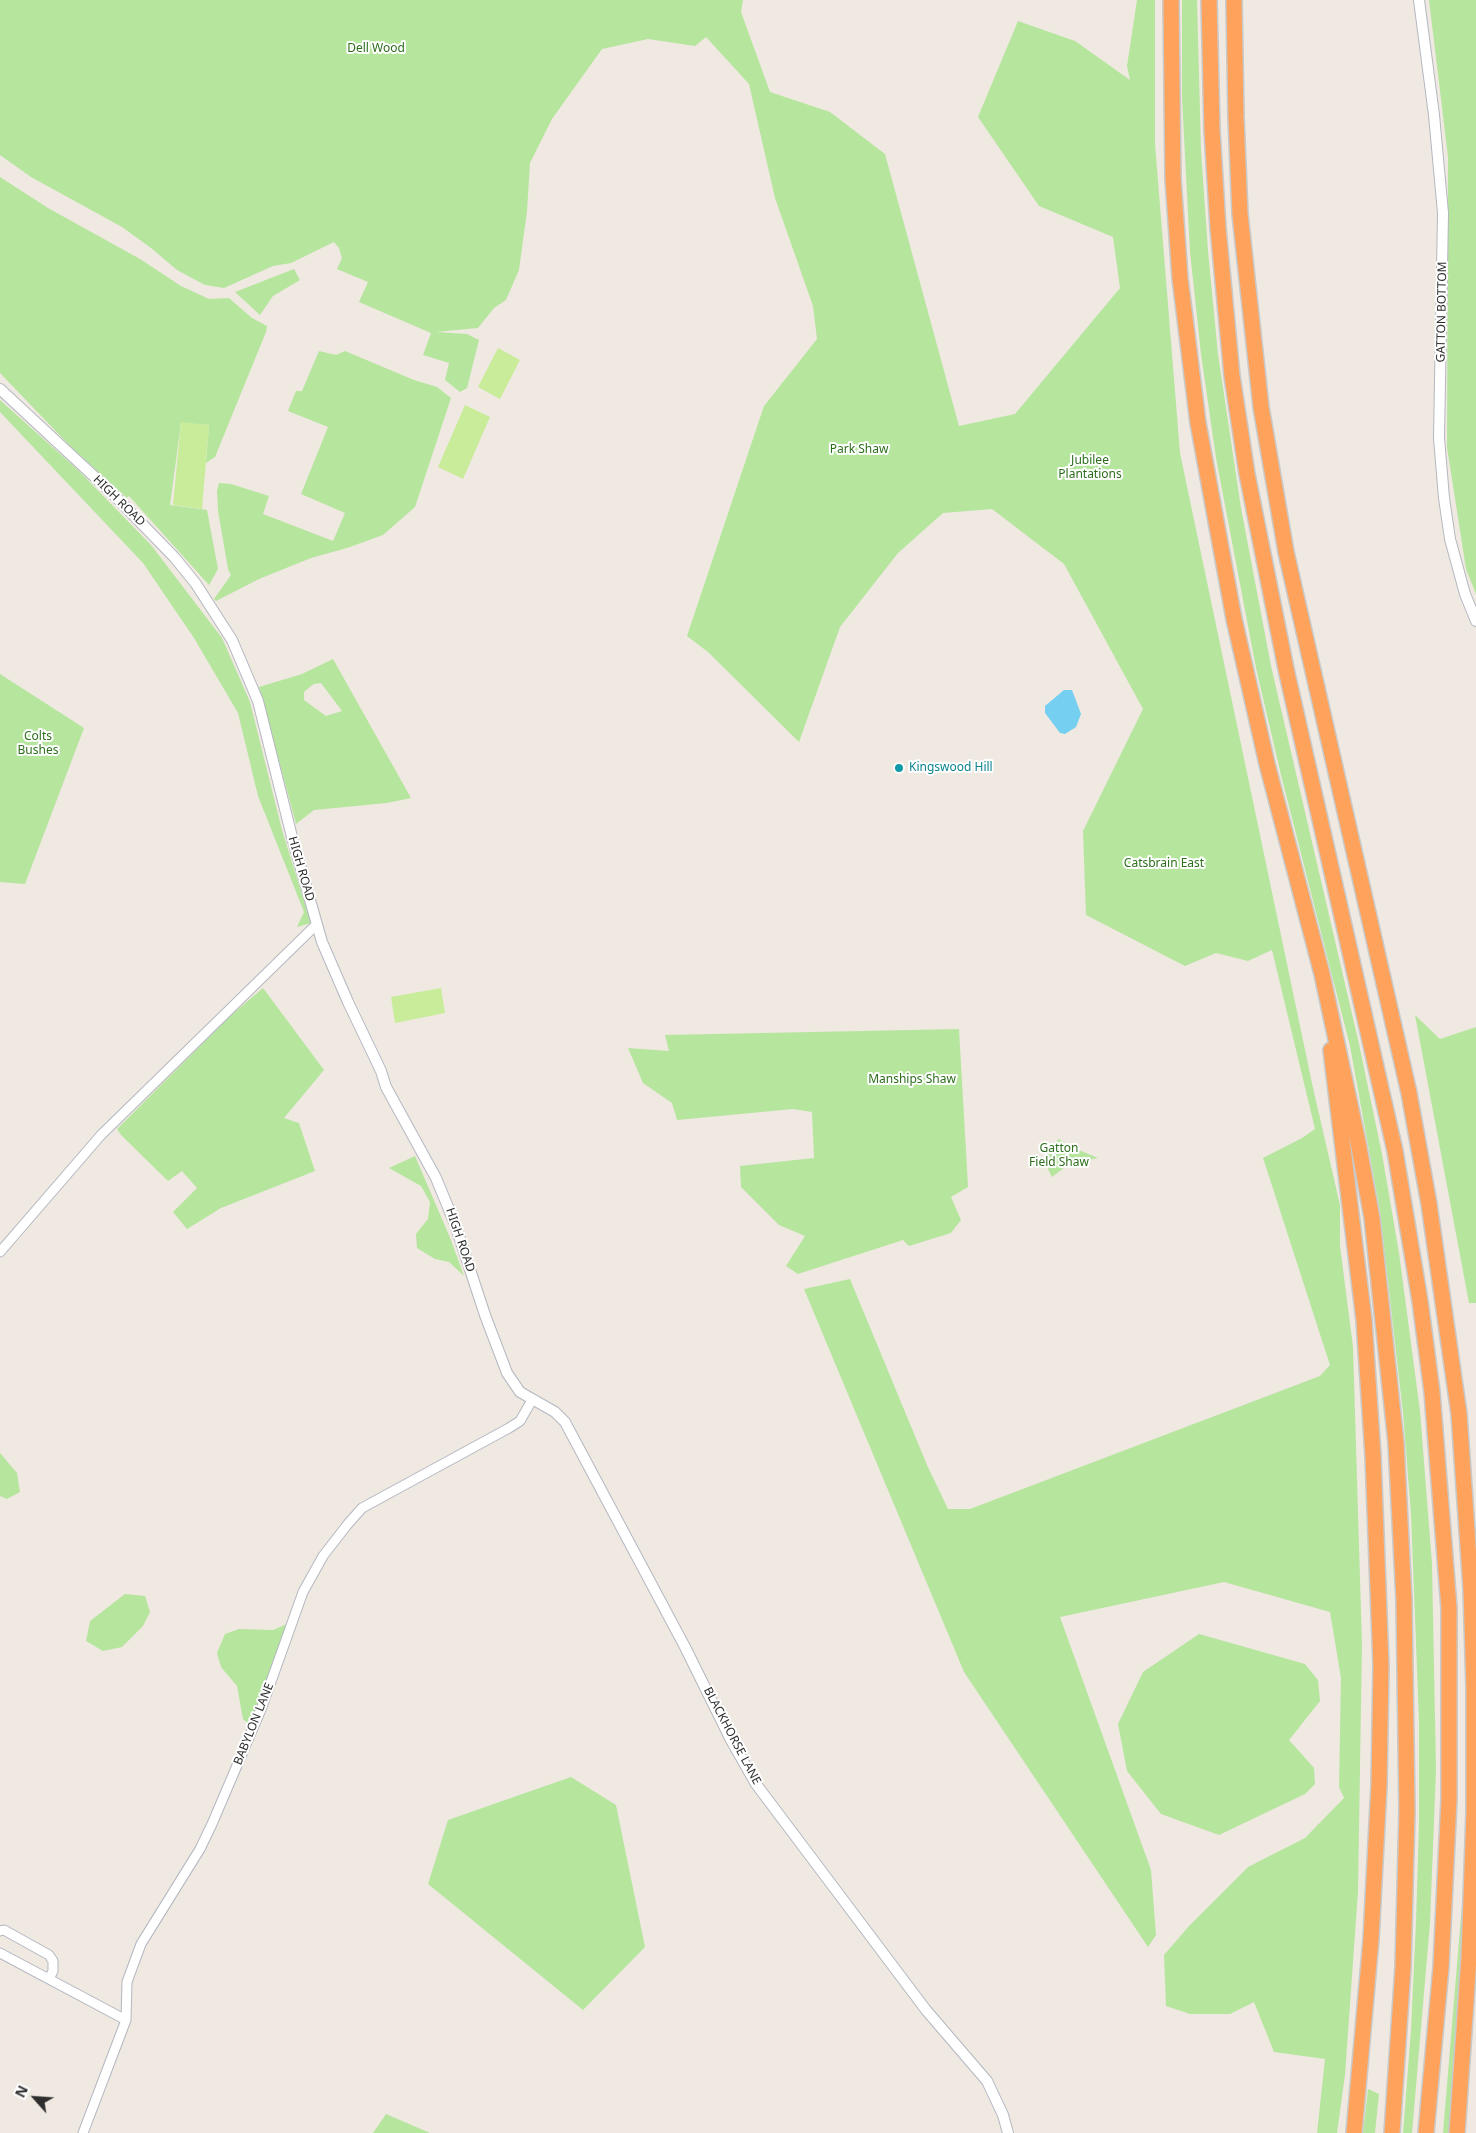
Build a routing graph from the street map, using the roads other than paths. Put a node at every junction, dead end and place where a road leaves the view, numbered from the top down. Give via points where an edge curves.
1 (1171, 0) edge
2 (1209, 0) edge
3 (1234, 0) edge
4 (1419, 0) edge
5 (0, 390) edge
6 (1476, 621) edge
7 (317, 924) junction
8 (1322, 974) junction
9 (0, 1252) edge
10 (532, 1400) junction
11 (0, 1931) edge
12 (0, 1953) edge
13 (49, 1979) junction
14 (126, 2020) junction
15 (83, 2133) edge
16 (1008, 2133) edge
17 (1354, 2133) edge
18 (1392, 2133) edge
19 (1426, 2133) edge
20 (1458, 2133) edge

1 - 8 highway via 1175,209 1198,423 1255,715
2 - 19 highway via 1219,245 1230,357 1247,474 1277,631 1395,1151 1432,1392 1448,1608 1449,1799 1441,1967
3 - 20 highway via 1240,214 1261,407 1286,552 1409,1093 1432,1222 1459,1414 1471,1589 1474,1812
4 - 6 street, GATTON BOTTOM via 1443,213 1439,438 1444,498 1450,539
5 - 7 street, HIGH ROAD via 113,494 175,558 232,640 258,701
7 - 9 street via 100,1135
7 - 10 street, HIGH ROAD via 386,1087 444,1196 507,1373 520,1392
8 - 17 highway via 1364,1320 1381,1666 1380,1785
8 - 18 highway via 1372,1218 1396,1442 1404,1600 1407,1811 1403,1967
10 - 14 street, BABYLON LANE via 520,1420 509,1428 362,1508 324,1556 303,1592 262,1707 212,1824 141,1944 127,1982
10 - 16 street, BLACKHORSE LANE via 566,1422 756,1784 926,2010 987,2081
11 - 13 street via 4,1930 49,1955 53,1971
12 - 13 street
13 - 14 street
14 - 15 street, BABYLON LANE

